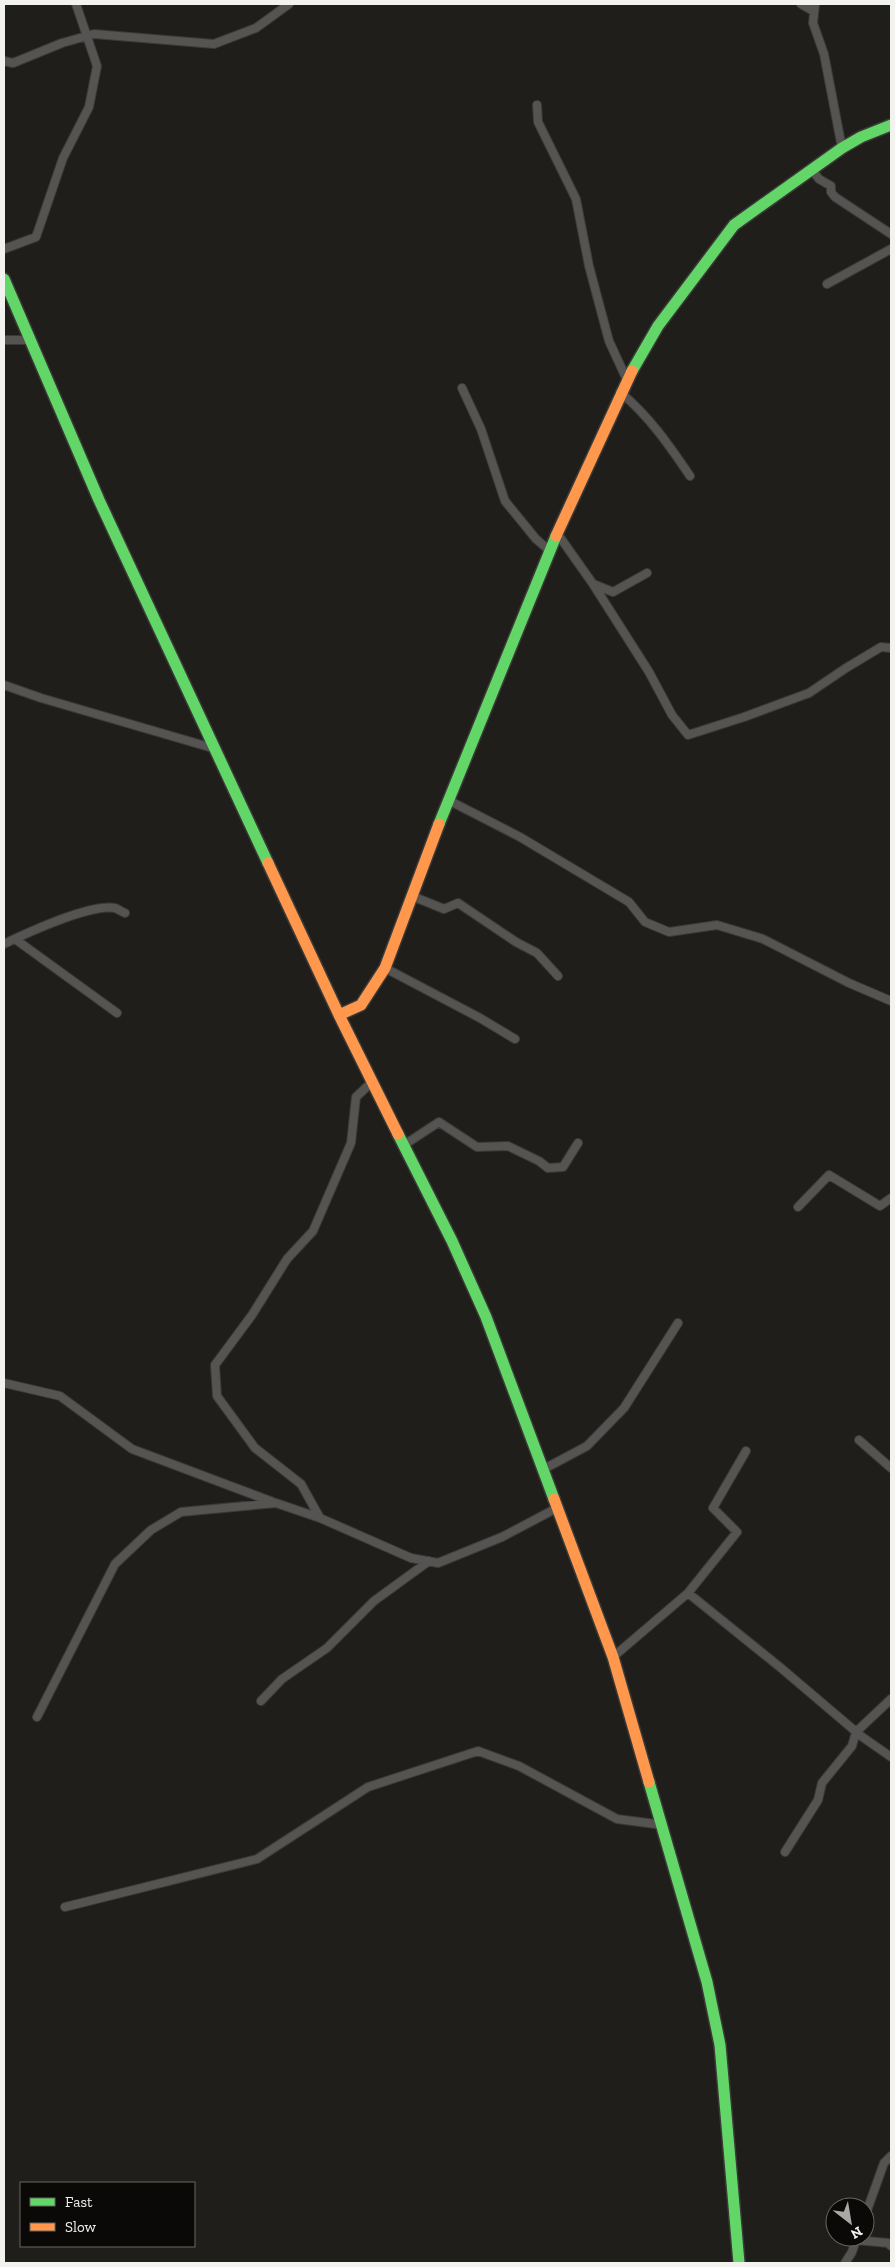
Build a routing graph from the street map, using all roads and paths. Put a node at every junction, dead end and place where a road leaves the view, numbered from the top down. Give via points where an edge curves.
1 (76, 4) edge
2 (289, 4) edge
3 (801, 4) edge
4 (814, 8) edge
5 (87, 36) junction
6 (4, 61) edge
7 (538, 104) dead end
8 (891, 125) edge
9 (842, 148) junction
10 (812, 170) junction
11 (891, 234) edge
12 (4, 249) edge
13 (891, 249) edge
14 (4, 279) edge
15 (827, 284) dead end
16 (4, 340) edge
17 (29, 340) junction
18 (627, 380) junction
19 (462, 388) dead end
20 (620, 392) junction
21 (690, 476) dead end
22 (557, 533) junction
23 (550, 551) junction
24 (647, 573) dead end
25 (593, 584) junction
26 (891, 648) edge
27 (4, 685) edge
28 (216, 750) junction
29 (448, 800) junction
30 (412, 896) junction
31 (125, 913) dead end
32 (15, 939) junction
33 (4, 944) edge
34 (385, 968) junction
35 (558, 976) dead end
36 (891, 1001) edge
37 (117, 1013) dead end
38 (340, 1015) junction
39 (515, 1039) dead end
40 (372, 1082) junction
41 (578, 1143) dead end
42 (404, 1145) junction
43 (891, 1198) edge
44 (798, 1208) dead end
45 (678, 1323) dead end
46 (4, 1383) edge
47 (859, 1440) dead end
48 (746, 1452) dead end
49 (891, 1468) edge
50 (542, 1470) junction
51 (276, 1503) junction
52 (557, 1508) junction
53 (320, 1518) junction
54 (429, 1561) junction
55 (688, 1593) junction
56 (612, 1657) junction
57 (891, 1699) edge
58 (261, 1702) dead end
59 (37, 1717) dead end
60 (856, 1732) junction
61 (891, 1757) edge
62 (663, 1825) junction
63 (785, 1852) dead end
64 (65, 1907) dead end
65 (891, 2156) edge
66 (872, 2197) edge
67 (875, 2241) edge
68 (891, 2246) edge
69 (853, 2247) edge
70 (739, 2263) edge
71 (845, 2263) edge

1 - 5 street
2 - 5 street via 256,28 214,44
3 - 4 street
4 - 9 street via 812,23 824,54
5 - 6 street via 13,63
5 - 12 street via 97,66 88,107 63,158 36,236
7 - 18 street via 538,122 576,199 588,266 609,341
8 - 9 main road
9 - 10 main road
10 - 11 street via 831,186 835,197
10 - 18 main road via 734,225 658,326
13 - 15 street
14 - 17 main road
16 - 17 street
17 - 28 main road
18 - 20 main road
19 - 23 street via 481,429 505,501
20 - 21 street via 658,430
20 - 22 main road
22 - 23 main road
22 - 25 street
23 - 29 main road
24 - 25 street via 613,592
25 - 26 street via 650,672 672,715 688,735 809,693 881,648
27 - 28 street
28 - 38 main road
29 - 30 main road
29 - 36 street via 520,837 629,902 645,922 669,932 717,925 763,939
30 - 34 main road
30 - 35 street via 444,909 458,903 537,953
31 - 32 street via 115,908 98,909
32 - 33 street
32 - 37 street
34 - 38 main road via 361,1005
34 - 39 street
38 - 40 main road
40 - 42 main road
40 - 53 street via 356,1097 351,1143 313,1231 287,1259 252,1315 215,1365 218,1396 255,1448 301,1484
41 - 42 street via 563,1168 548,1168 508,1146 477,1147 438,1122
42 - 50 main road via 486,1317
43 - 44 street via 880,1206 830,1175
45 - 50 street via 624,1408 587,1446
46 - 51 street via 60,1396 132,1449
47 - 49 street
48 - 55 street via 713,1508 737,1532
50 - 52 main road
51 - 53 street
51 - 59 street via 181,1512 151,1530 115,1564
52 - 54 street via 502,1537 438,1562
52 - 56 main road
53 - 54 street via 411,1558
54 - 58 street via 374,1601 327,1648 282,1679
55 - 56 street
55 - 60 street
56 - 62 main road
57 - 60 street
60 - 61 street
60 - 63 street via 852,1746 822,1783 818,1800
62 - 64 street via 617,1819 519,1766 478,1751 368,1788 257,1859
62 - 70 main road via 707,1982 720,2045
65 - 66 street via 884,2163
67 - 68 street
69 - 71 street

